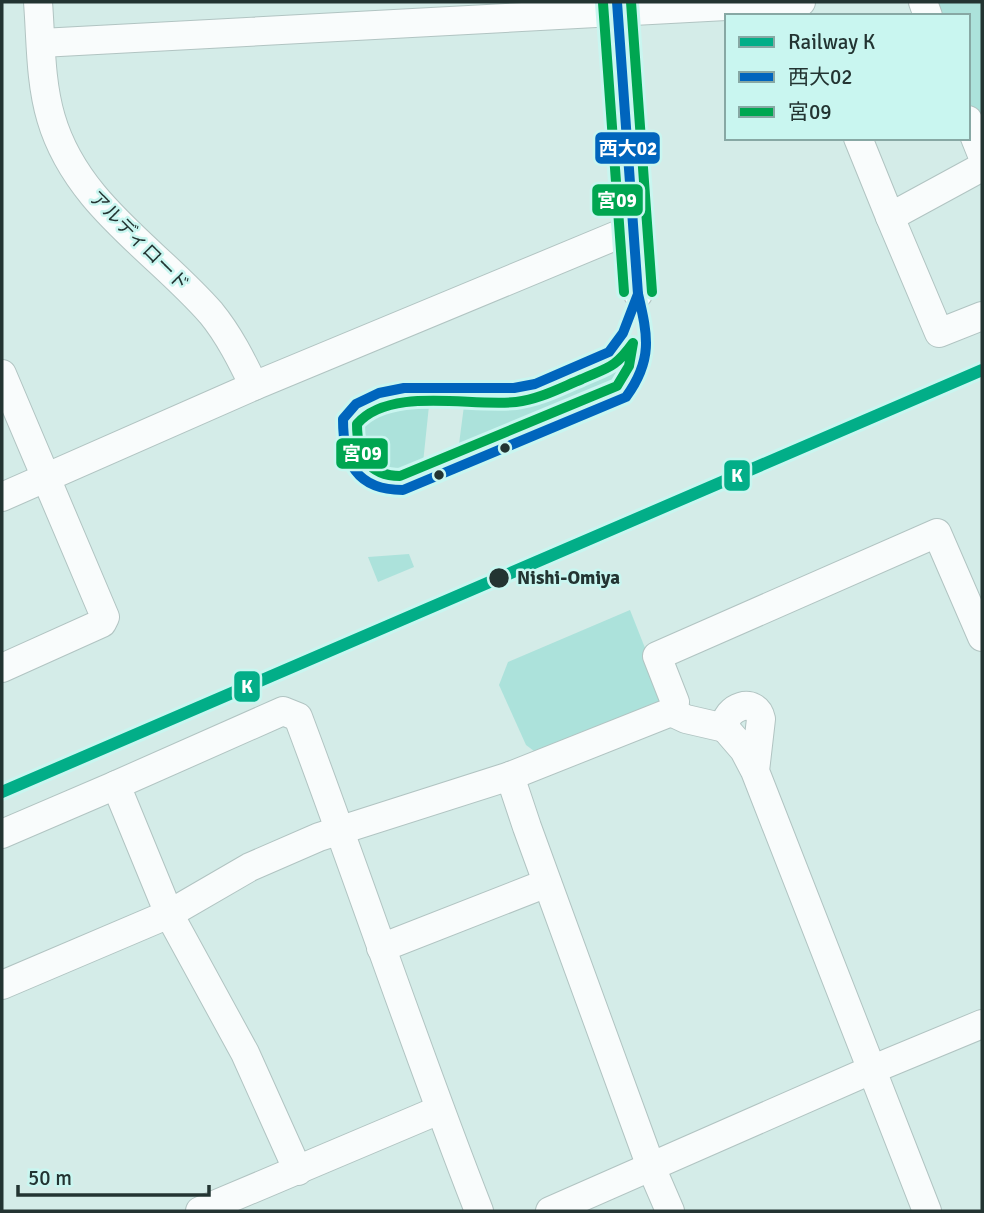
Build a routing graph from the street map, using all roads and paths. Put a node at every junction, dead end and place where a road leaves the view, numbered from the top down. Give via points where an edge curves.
1 (38, 2) edge
2 (801, 2) edge
3 (617, 6) edge
4 (41, 43) junction
5 (970, 125) edge
6 (859, 140) edge
7 (982, 155) edge
8 (982, 167) edge
9 (890, 217) junction
10 (632, 229) junction
11 (638, 294) dead end
12 (982, 316) edge
13 (2, 374) edge
14 (254, 386) junction
15 (46, 477) junction
16 (2, 497) edge
17 (971, 581) edge
18 (982, 637) edge
19 (2, 668) edge
20 (671, 712) junction
21 (510, 776) junction
22 (116, 785) junction
23 (340, 829) junction
24 (2, 834) edge
25 (547, 883) junction
26 (169, 914) junction
27 (381, 948) junction
28 (2, 985) edge
29 (982, 1024) edge
30 (871, 1070) junction
31 (439, 1110) junction
32 (651, 1167) junction
33 (298, 1171) junction
34 (213, 1208) edge
35 (480, 1211) edge
36 (550, 1211) edge
37 (670, 1211) edge
38 (927, 1211) edge

1 - 4 street, アルディロード
2 - 3 street
3 - 4 street
3 - 10 street
4 - 14 street, アルディロード via 51,118 76,173 99,204 212,314
5 - 7 street
6 - 9 street
8 - 9 street
9 - 12 street via 939,333
10 - 11 street
10 - 14 street
13 - 15 street
14 - 15 street
15 - 16 street
15 - 19 street via 105,617 102,624
17 - 18 street
17 - 20 street via 937,533 657,656 676,702
20 - 21 street
20 - 30 street via 725,728 744,750
21 - 23 street
21 - 25 street
22 - 23 street via 284,711 298,717
22 - 24 street
22 - 26 street
23 - 26 street via 250,867
23 - 27 street
25 - 27 street
25 - 32 street
26 - 28 street
26 - 33 street via 245,1053
27 - 31 street
29 - 30 street
30 - 32 street
30 - 38 street
31 - 33 street
31 - 35 street
32 - 36 street
32 - 37 street
33 - 34 street

